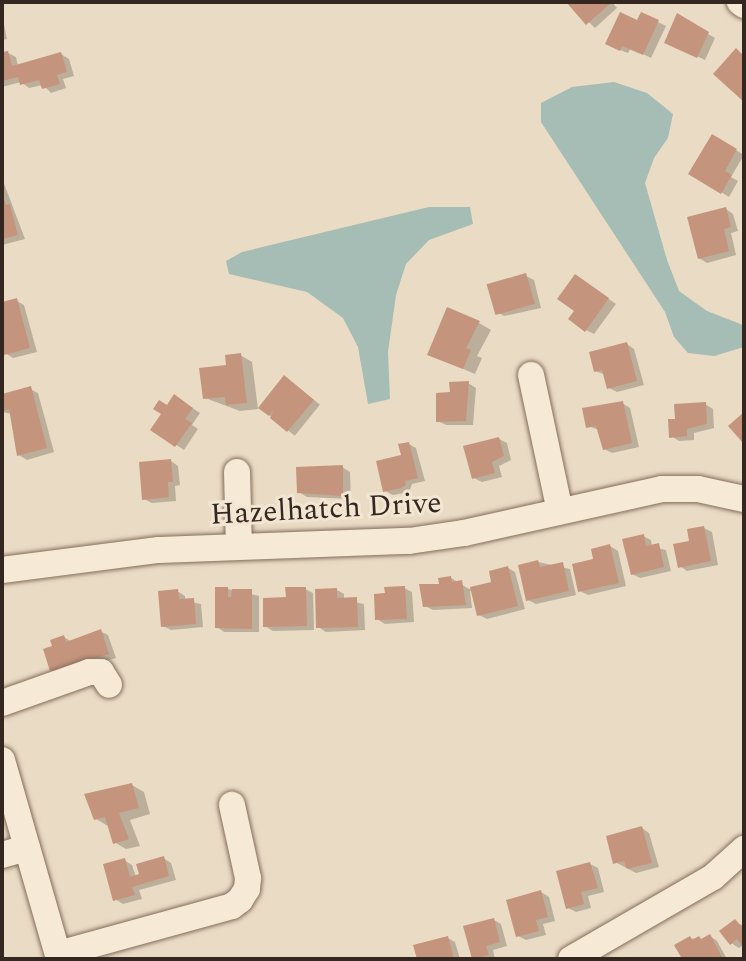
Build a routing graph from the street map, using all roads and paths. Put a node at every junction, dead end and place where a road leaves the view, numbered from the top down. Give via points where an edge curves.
1 (531, 375) dead end
2 (237, 472) dead end
3 (744, 499) edge
4 (560, 511) junction
5 (239, 546) junction
6 (2, 570) edge
7 (109, 685) dead end
8 (2, 703) edge
9 (2, 760) edge
10 (232, 805) dead end
11 (744, 849) edge
12 (15, 852) edge
13 (58, 957) edge
14 (571, 959) edge

1 - 4 street
2 - 5 street
3 - 4 street, Hazelhatch Drive via 672,488
4 - 5 street, Hazelhatch Drive via 409,541
5 - 6 street, Hazelhatch Drive via 159,550
7 - 8 street via 101,672 89,672
9 - 12 street
10 - 13 street via 248,878 240,900
11 - 14 street via 713,877
12 - 13 street

